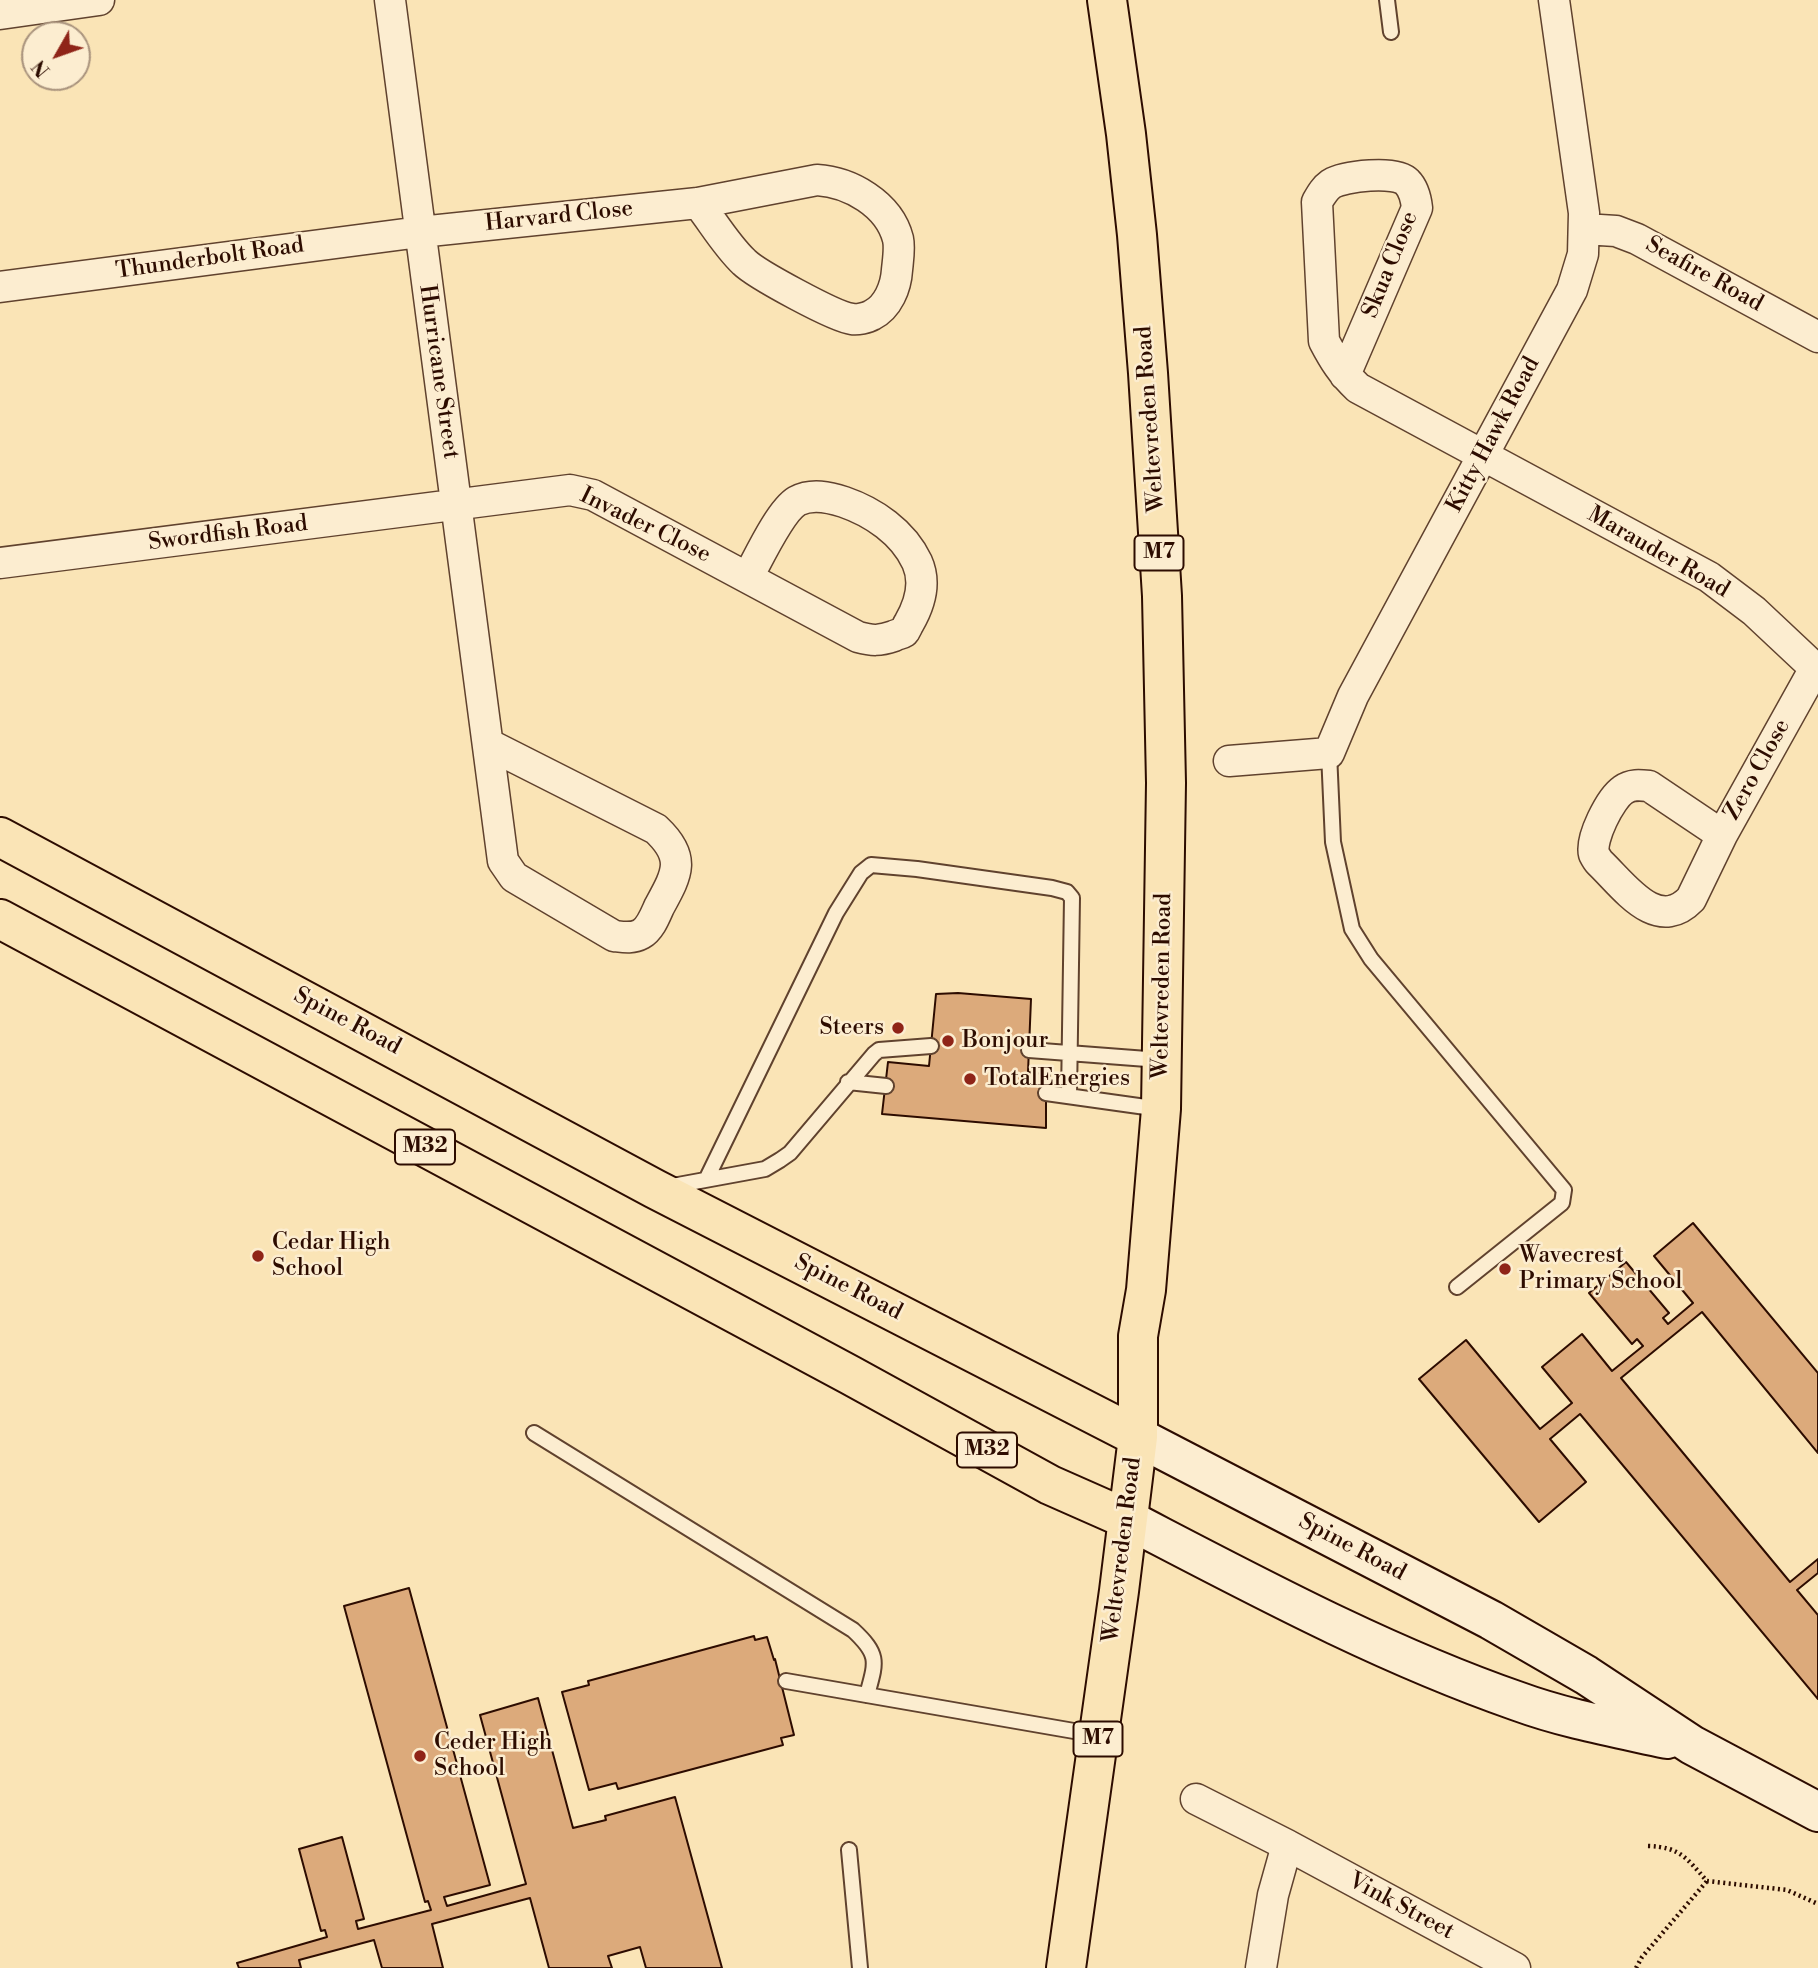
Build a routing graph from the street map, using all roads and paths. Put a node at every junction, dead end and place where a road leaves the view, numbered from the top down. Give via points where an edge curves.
1 (99, 0) edge
2 (390, 0) edge
3 (1107, 0) edge
4 (1387, 0) edge
5 (1555, 0) edge
6 (0, 14) edge
7 (1391, 32) dead end
8 (698, 203) junction
9 (1584, 229) junction
10 (420, 232) junction
11 (0, 288) edge
12 (1818, 337) edge
13 (1345, 375) junction
14 (1483, 456) junction
15 (456, 504) junction
16 (0, 564) edge
17 (748, 577) junction
18 (1817, 669) edge
19 (488, 744) junction
20 (1329, 753) junction
21 (1229, 761) dead end
22 (1722, 835) junction
23 (0, 837) edge
24 (0, 919) edge
25 (931, 1046) dead end
26 (1029, 1050) dead end
27 (1070, 1054) junction
28 (1162, 1060) junction
29 (848, 1082) junction
30 (886, 1086) dead end
31 (1046, 1093) dead end
32 (1069, 1096) junction
33 (1161, 1109) junction
34 (707, 1178) junction
35 (655, 1189) junction
36 (1457, 1287) dead end
37 (534, 1433) dead end
38 (1138, 1437) junction
39 (1127, 1519) junction
40 (786, 1681) dead end
41 (867, 1695) junction
42 (1098, 1735) junction
43 (1692, 1745) junction
44 (1196, 1799) dead end
45 (1818, 1812) edge
46 (1287, 1845) junction
47 (1648, 1846) dead end
48 (849, 1850) dead end
49 (1707, 1881) junction
50 (1818, 1904) edge
51 (860, 1968) edge
52 (1066, 1968) edge
53 (1261, 1968) edge
54 (1515, 1968) edge
55 (1636, 1968) edge

1 - 6 street
2 - 10 street, Hurricane Street
3 - 28 main road, Weltevreden Road / M7 via 1137,235 1162,596 1166,783
4 - 7 lane
5 - 9 street, Kitty Hawk Road
8 - 8 street, Harvard Close via 805,180 836,181 879,206 892,223 899,241 892,292 873,315 854,320 835,314 746,264
8 - 10 street, Harvard Close
9 - 12 street, Seafire Road via 1616,231 1637,239
9 - 14 street, Kitty Hawk Road via 1583,254 1572,290
10 - 11 street, Thunderbolt Road
10 - 15 street, Hurricane Street
13 - 13 street, Skua Close via 1417,208 1407,181 1390,174 1338,181 1321,193 1317,202 1325,341
13 - 14 street, Skua Close via 1358,388
14 - 18 street, Marauder Road via 1709,577
14 - 20 street, Kitty Hawk Road via 1353,696
15 - 16 street, Swordfish Road
15 - 17 street, Invader Close via 562,490 593,495
15 - 19 street, Hurricane Street
17 - 17 street, Invader Close via 858,637 877,642 904,632 918,607 922,586 910,550 885,524 855,506 810,496 785,513
18 - 22 street, Zero Close
19 - 19 street, Hurricane Street via 503,860 514,877 614,936 631,937 647,930 676,877 669,841 656,829
20 - 21 street
20 - 36 lane via 1333,842 1352,929 1371,959 1564,1190 1562,1203
22 - 22 street, Zero Close via 1649,786 1639,785 1621,791 1614,799 1595,837 1594,855 1647,908 1675,911 1691,899
23 - 35 main road, Spine Road / M32
24 - 39 main road, Spine Road / M32 via 1051,1485
25 - 29 lane via 879,1050
26 - 27 lane
27 - 28 lane
27 - 32 lane
27 - 34 lane via 1072,898 1067,892 872,865 861,873 836,914
28 - 33 main road, Weltevreden Road / M7
29 - 30 lane
29 - 34 lane via 780,1160 765,1169
31 - 32 lane
32 - 33 lane
33 - 38 main road, Weltevreden Road / M7 via 1138,1336
34 - 35 lane
35 - 38 main road, Spine Road / M32
37 - 41 lane via 853,1630 870,1646 875,1667
38 - 39 main road, Weltevreden Road / M7
38 - 43 main road, Spine Road / M32 via 1491,1620
39 - 42 main road, Weltevreden Road / M7
39 - 43 main road, Spine Road / M32 via 1402,1657 1559,1715
40 - 41 lane
41 - 42 lane
42 - 52 main road, Weltevreden Road / M7
43 - 45 main road, Spine Road / M32
44 - 46 street, Vink Street
46 - 53 street
46 - 54 street, Vink Street
47 - 49 path via 1666,1846 1683,1855
48 - 51 lane
49 - 50 path via 1787,1890
49 - 55 path

